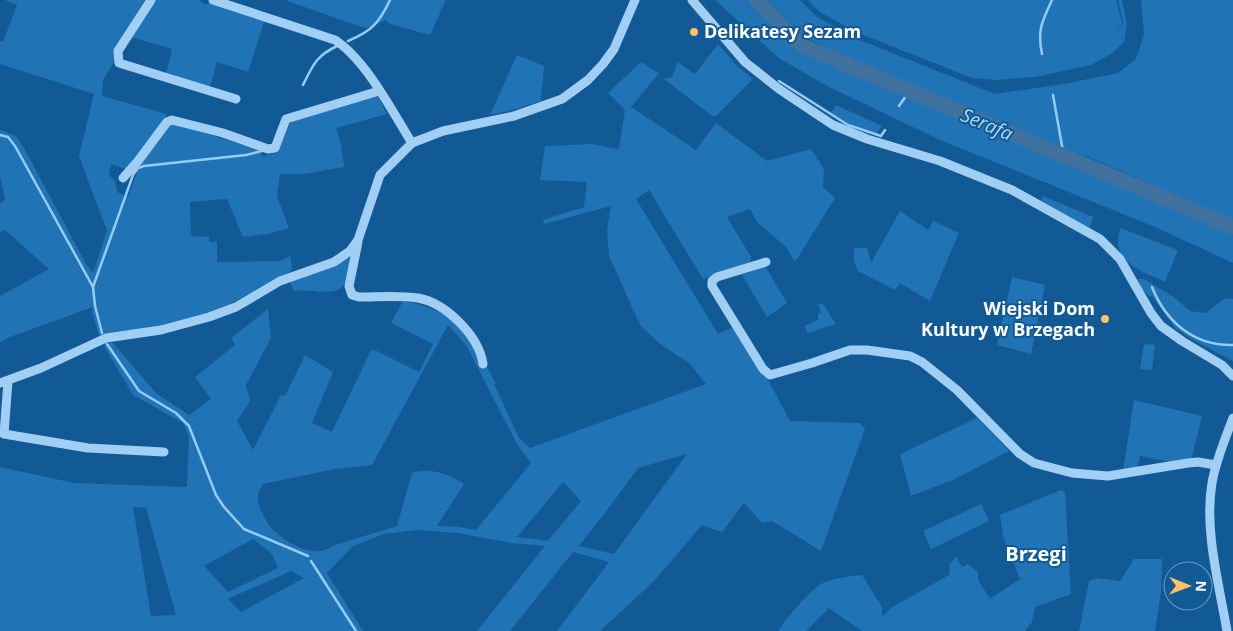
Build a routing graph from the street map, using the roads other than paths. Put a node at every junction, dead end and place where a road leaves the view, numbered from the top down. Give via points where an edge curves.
1 (151, 0) edge
2 (213, 0) edge
3 (635, 0) edge
4 (692, 0) edge
5 (379, 91) junction
6 (236, 99) dead end
7 (412, 143) junction
8 (123, 178) dead end
9 (358, 240) junction
10 (766, 262) dead end
11 (483, 364) dead end
12 (1233, 375) edge
13 (4, 382) edge
14 (1233, 418) edge
15 (164, 452) dead end
16 (1216, 465) junction
17 (1227, 631) edge

1 - 6 street via 118,51 119,63
2 - 5 street via 335,40 358,61
3 - 7 street via 614,49 603,64 562,99 514,116 443,131
4 - 12 street via 744,62 823,119 857,136 926,156 1012,190 1100,239 1124,264 1161,326 1214,359
5 - 7 street
5 - 8 street via 286,120 275,148 268,149 172,120 167,122
7 - 9 street via 380,175
9 - 11 street via 349,286 352,295 418,298 428,302 464,326 472,336
9 - 13 street via 350,251 334,262 280,281 236,307 209,318 106,338
10 - 16 street via 717,277 712,286 763,369 770,375 850,350 910,356 957,390 1020,454 1034,463 1108,476 1188,463
13 - 15 street via 4,434 88,448
14 - 16 street
16 - 17 street via 1210,518

